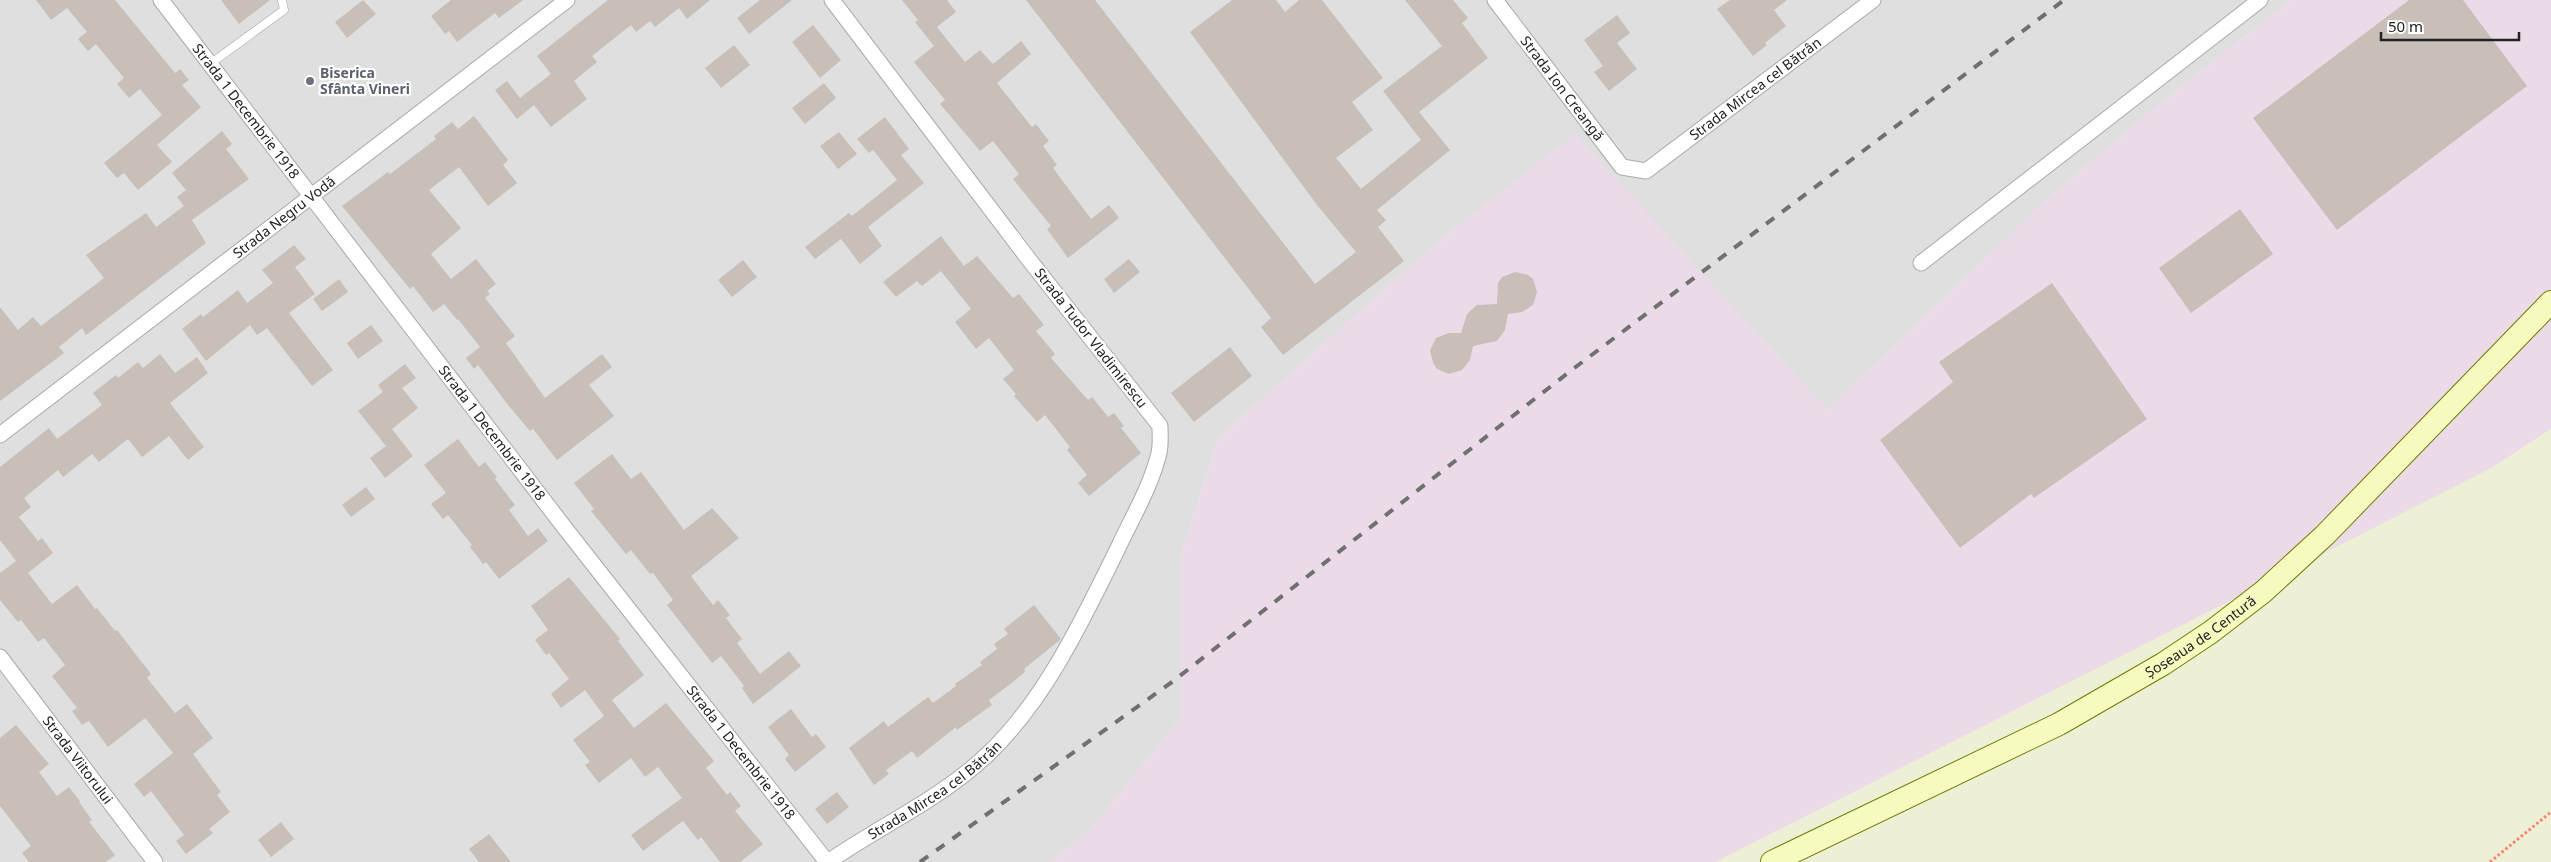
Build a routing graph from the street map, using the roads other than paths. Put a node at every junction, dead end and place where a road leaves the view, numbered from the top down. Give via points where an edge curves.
1 (161, 0) edge
2 (282, 0) edge
3 (567, 0) edge
4 (832, 0) edge
5 (1495, 0) edge
6 (1873, 0) edge
7 (2260, 0) edge
8 (210, 64) junction
9 (1635, 171) joint
10 (310, 195) junction
11 (1921, 263) dead end
12 (2551, 302) edge
13 (0, 435) edge
14 (0, 657) edge
15 (1030, 706) joint
16 (155, 862) edge
17 (827, 862) edge
18 (1772, 862) edge

1 - 8 street, Strada 1 Decembrie 1918
2 - 8 lane via 284,10
3 - 10 street, Strada Negru Vodă
4 - 15 street, Strada Tudor Vladimirescu via 1160,426 1160,451 1148,486 1097,590
5 - 9 street, Strada Ion Creangă via 1622,167
6 - 9 street, Strada Mircea cel Bătrân via 1646,171
7 - 11 street
8 - 10 street, Strada 1 Decembrie 1918
10 - 13 street, Strada Negru Vodă
10 - 17 street, Strada 1 Decembrie 1918 via 561,523
12 - 18 main road, Șoseaua de Centură via 2325,535 2263,592 2211,632 2163,664 2059,724
14 - 16 street, Strada Viitorului
15 - 17 street, Strada Mircea cel Bătrân via 1006,736 966,774

